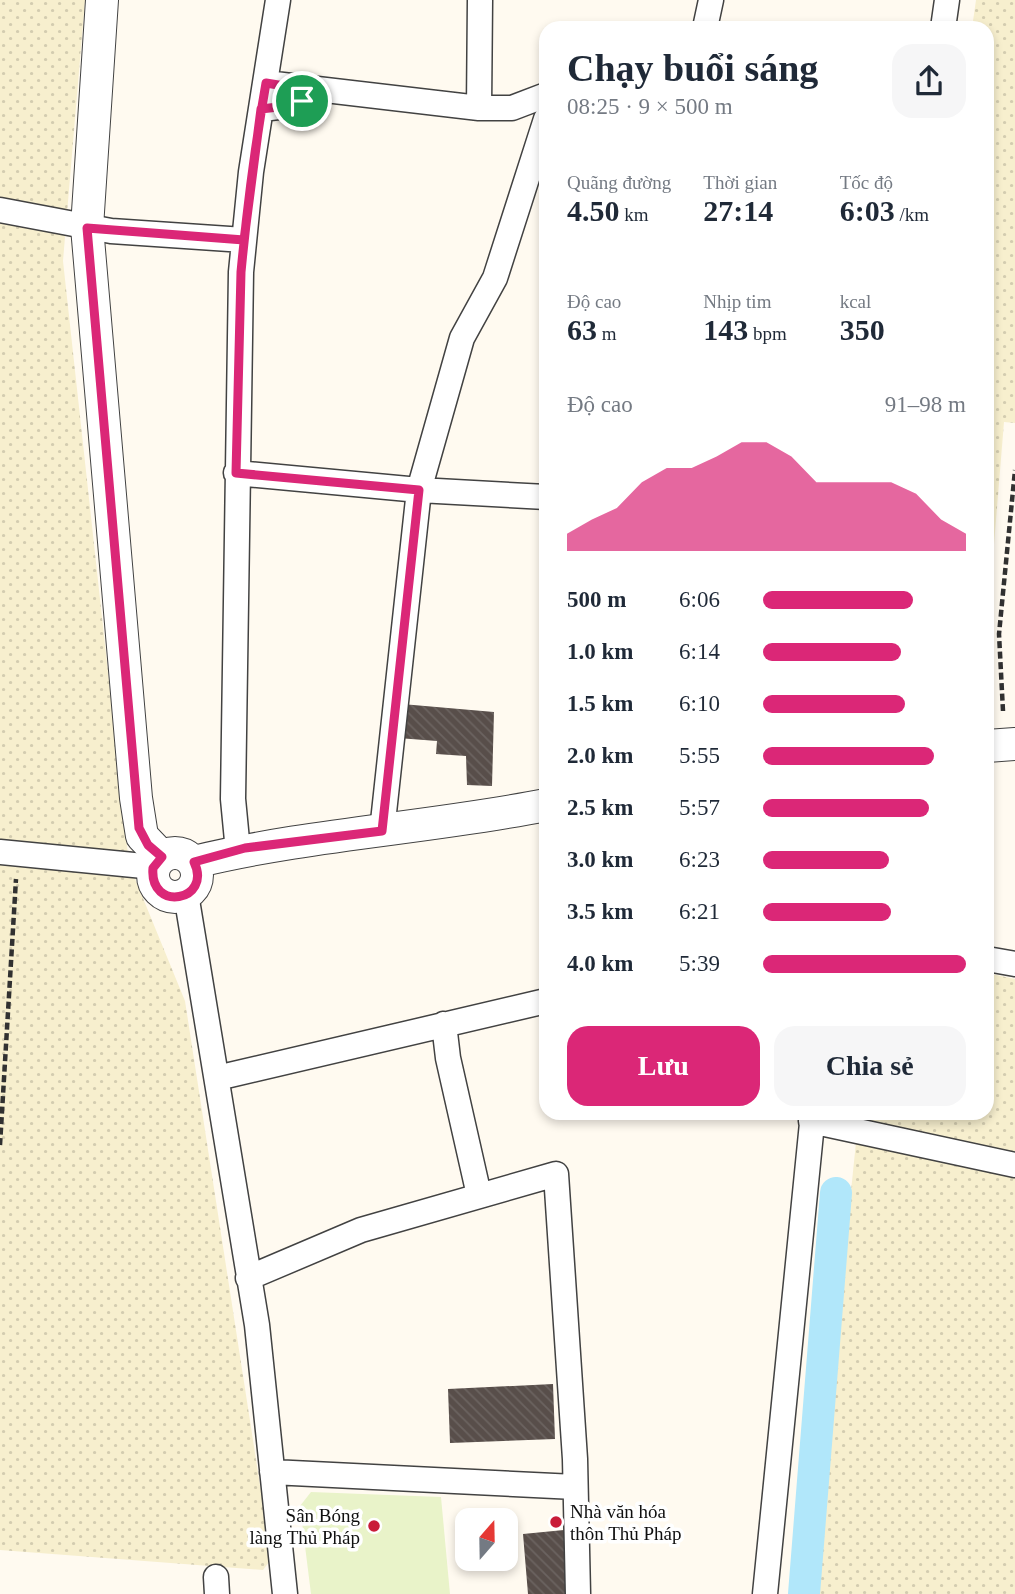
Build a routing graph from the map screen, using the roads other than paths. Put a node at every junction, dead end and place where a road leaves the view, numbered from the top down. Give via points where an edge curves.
1 (102, 0) edge
2 (278, 0) edge
3 (480, 0) edge
4 (711, 0) edge
5 (947, 0) edge
6 (706, 21) edge
7 (944, 21) edge
8 (266, 83) junction
9 (307, 97) junction
10 (539, 98) edge
11 (479, 108) junction
12 (261, 109) junction
13 (539, 141) edge
14 (0, 210) edge
15 (87, 228) junction
16 (244, 240) junction
17 (236, 473) junction
18 (419, 490) junction
19 (539, 496) edge
20 (1015, 744) edge
21 (994, 746) edge
22 (539, 805) edge
23 (382, 831) junction
24 (238, 851) junction
25 (9, 853) edge
26 (158, 862) junction
27 (194, 862) junction
28 (186, 894) junction
29 (994, 960) edge
30 (1015, 964) edge
31 (539, 1003) edge
32 (444, 1024) junction
33 (217, 1078) junction
34 (812, 1120) edge
35 (825, 1120) edge
36 (1015, 1165) edge
37 (479, 1195) junction
38 (248, 1278) junction
39 (272, 1472) junction
40 (575, 1487) junction
41 (285, 1594) edge
42 (578, 1594) edge
43 (765, 1594) edge

1 - 15 street
2 - 8 street
3 - 11 street
4 - 6 street
5 - 7 street
8 - 9 street
8 - 12 street
9 - 11 street
9 - 12 street
10 - 11 street via 512,108
12 - 16 street
13 - 18 street via 495,278 462,338
14 - 15 street
15 - 16 street
15 - 26 street via 139,828
16 - 17 street
17 - 18 street
17 - 24 street via 233,799
18 - 19 street
18 - 23 street
20 - 21 street
22 - 23 street
23 - 24 street
24 - 27 street
25 - 26 street
26 - 27 street via 182,853
26 - 28 street via 153,880 158,890 173,897
27 - 28 street via 197,880
28 - 33 street
29 - 30 street
31 - 32 street
32 - 33 street
32 - 37 street
33 - 38 street
34 - 43 street
35 - 36 street
37 - 38 street via 361,1230
37 - 40 street via 556,1174
38 - 39 street
39 - 40 street
39 - 41 street
40 - 42 street

